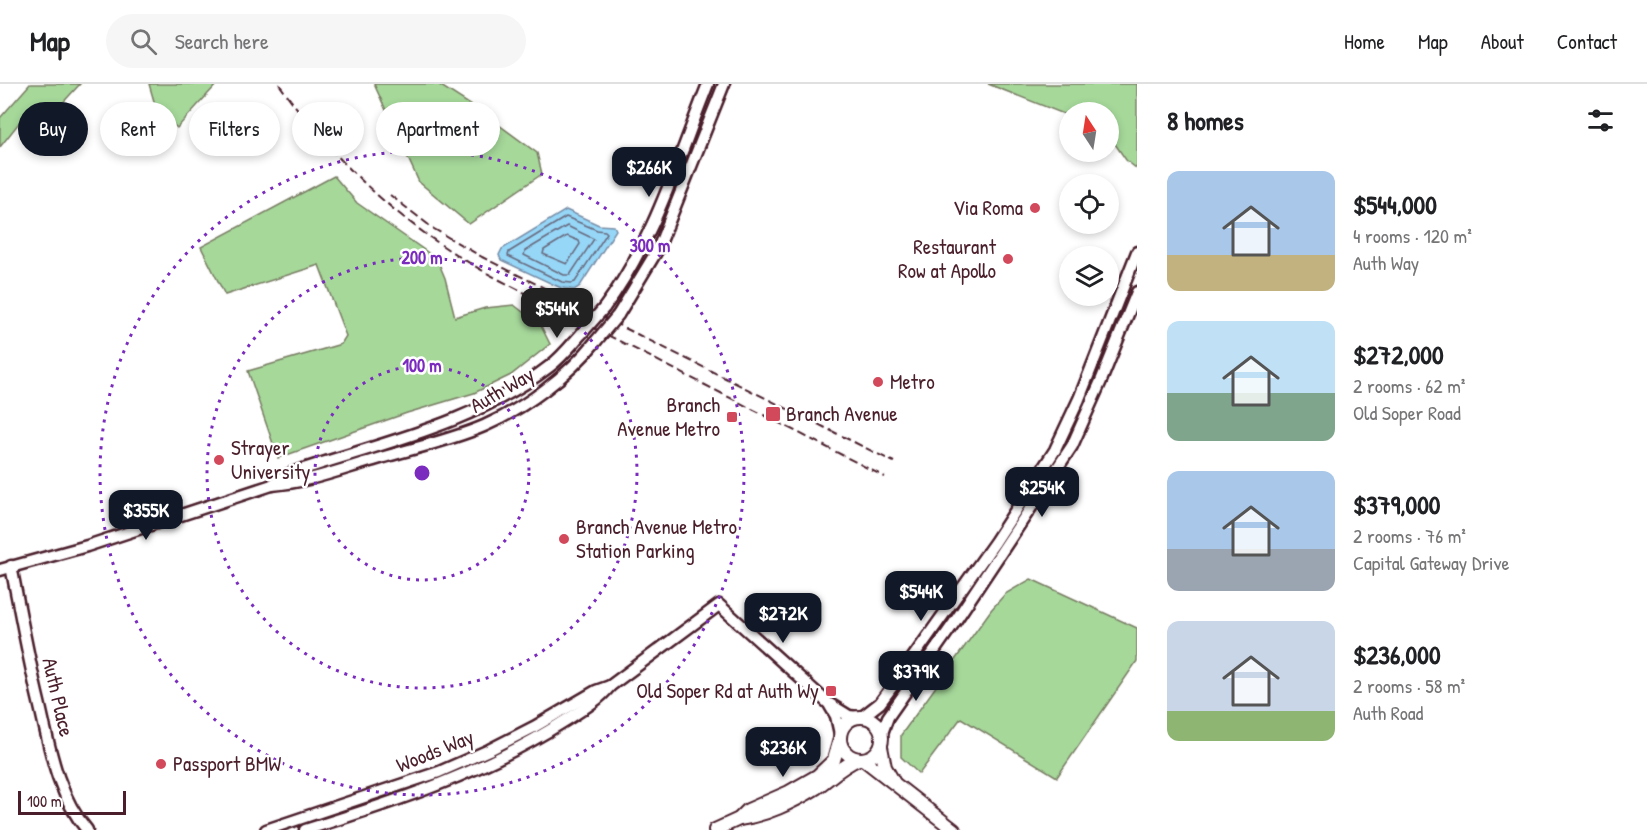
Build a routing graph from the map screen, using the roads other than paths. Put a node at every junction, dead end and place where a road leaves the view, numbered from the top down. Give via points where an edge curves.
1 (708, 84) edge
2 (724, 84) edge
3 (1137, 252) edge
4 (1137, 292) edge
5 (272, 485) junction
6 (1016, 520) junction
7 (1001, 543) junction
8 (5, 568) edge
9 (610, 686) junction
10 (828, 703) junction
11 (860, 717) junction
12 (882, 733) junction
13 (840, 737) junction
14 (881, 747) junction
15 (861, 759) junction
16 (900, 788) junction
17 (739, 819) junction
18 (87, 830) edge
19 (266, 830) edge
20 (305, 830) edge
21 (715, 830) edge
22 (954, 830) edge

1 - 5 street, Auth Way, bridge via 666,195 625,280 552,365 490,404 453,420 300,470
2 - 5 street, Auth Way, bridge via 658,249 618,315 584,356 514,409 484,425 301,482
3 - 6 street via 1068,424
4 - 6 street via 1072,446
5 - 8 street, Auth Way via 87,546
6 - 7 street
7 - 11 street via 880,703
7 - 12 street via 954,623 888,717
8 - 18 street, Auth Place via 51,754 67,797
9 - 10 street, Woods Way via 719,605
9 - 19 street, Woods Way via 534,728 439,772
9 - 20 street, Woods Way via 601,698 493,762 405,798
10 - 11 street via 849,716
10 - 13 street via 836,716
11 - 12 main road via 873,720
11 - 13 main road via 846,723
12 - 14 main road
13 - 15 main road via 843,750 852,758
13 - 17 main road via 834,760 817,776 748,810
14 - 15 main road via 872,757
14 - 16 main road via 885,767
15 - 16 main road
15 - 17 main road via 845,765 800,797 751,818
16 - 22 main road
17 - 21 main road

